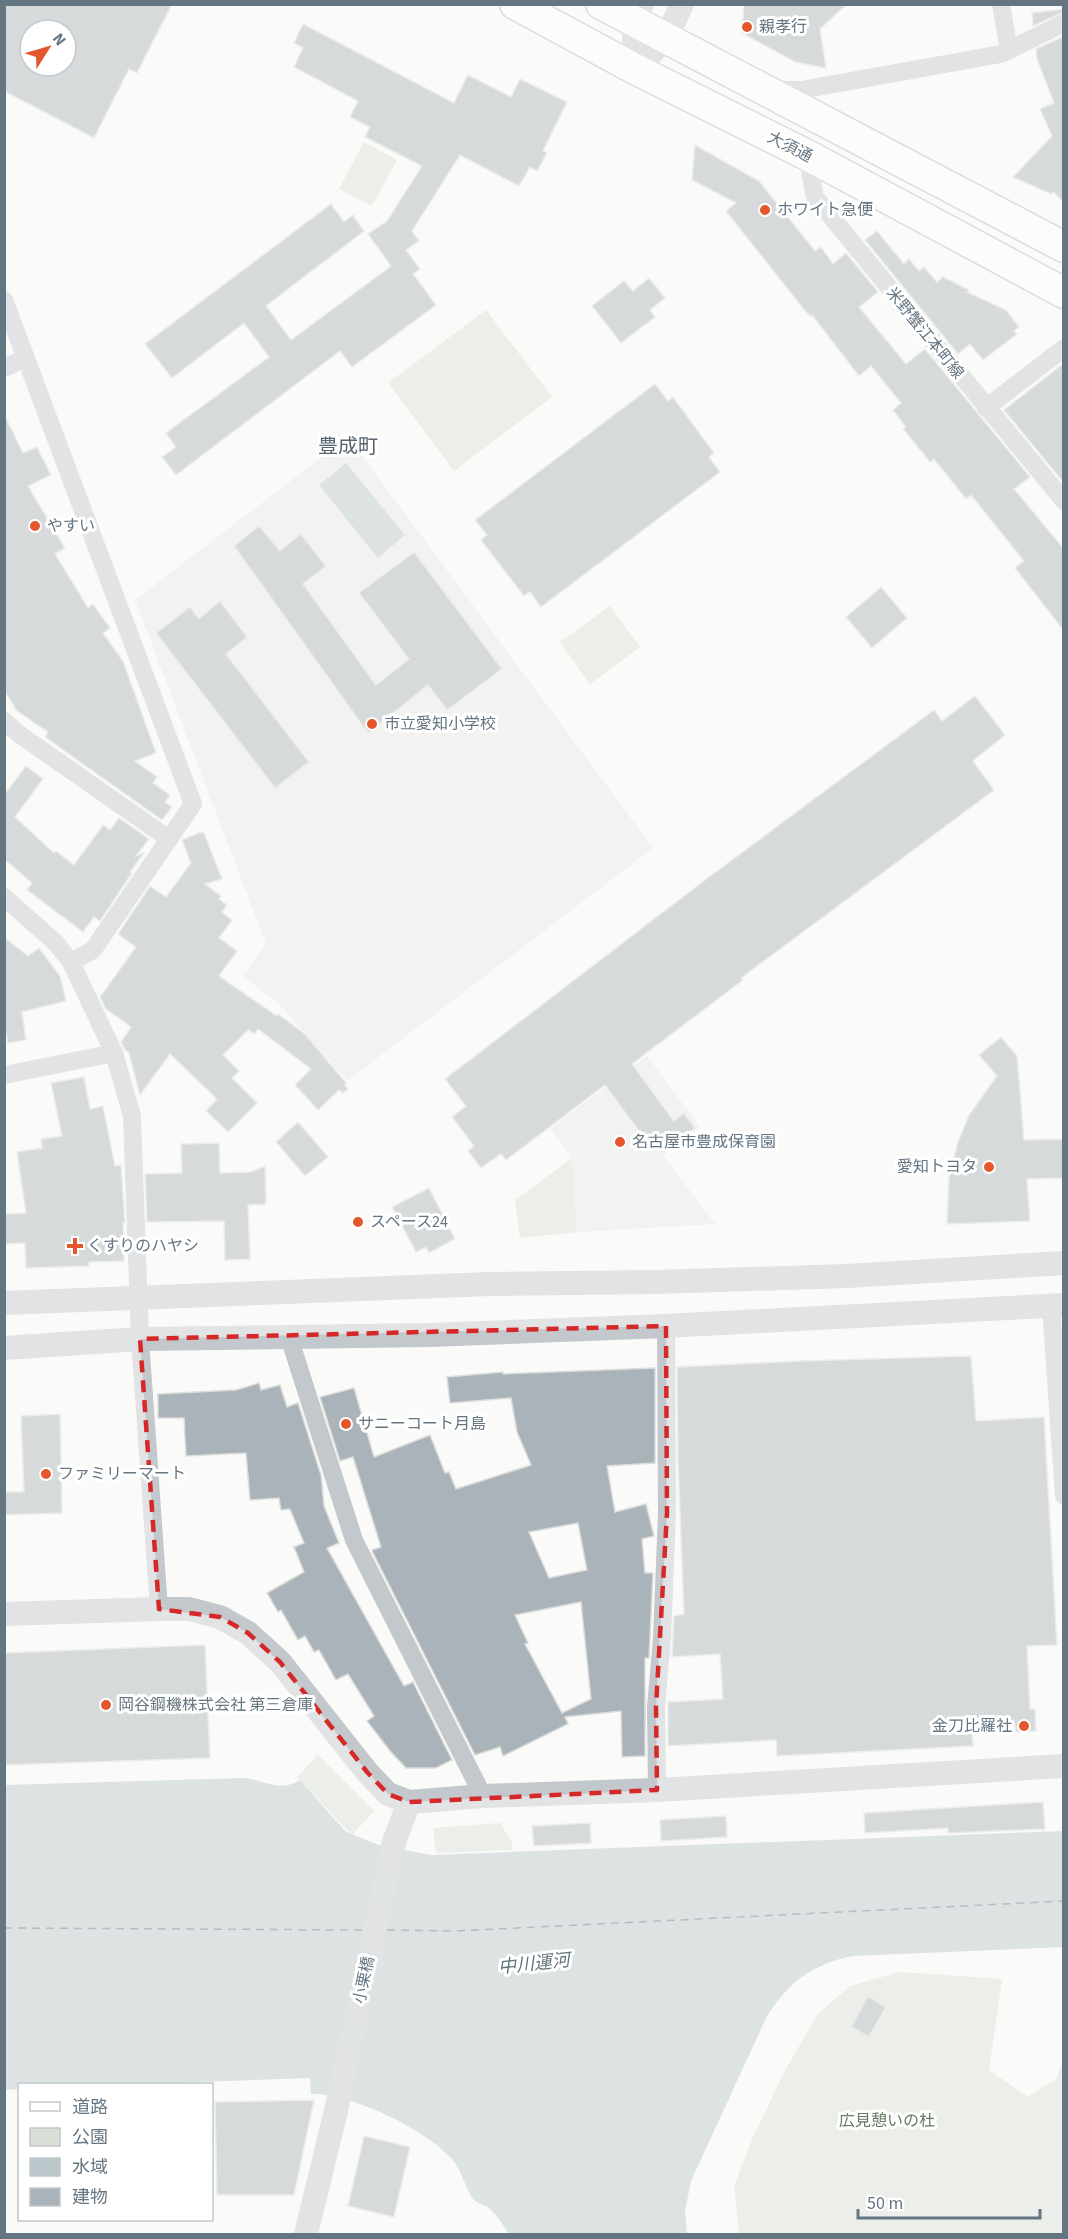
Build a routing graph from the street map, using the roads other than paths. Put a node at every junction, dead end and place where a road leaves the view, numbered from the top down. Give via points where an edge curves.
1 (515, 4) edge
2 (601, 4) edge
3 (682, 4) edge
4 (1001, 4) edge
5 (638, 13) edge
6 (1064, 23) edge
7 (666, 39) junction
8 (1009, 50) junction
9 (635, 69) junction
10 (762, 91) junction
11 (807, 155) junction
12 (1064, 247) edge
13 (1064, 293) edge
14 (4, 300) edge
15 (1064, 348) edge
16 (25, 358) junction
17 (4, 368) edge
18 (986, 408) junction
19 (1064, 501) edge
20 (4, 721) edge
21 (169, 840) junction
22 (4, 897) edge
23 (71, 962) junction
24 (114, 1053) junction
25 (4, 1075) edge
26 (1064, 1263) edge
27 (138, 1297) junction
28 (4, 1303) edge
29 (1058, 1305) edge
30 (666, 1326) junction
31 (289, 1337) junction
32 (140, 1339) junction
33 (4, 1348) edge
34 (1064, 1496) edge
35 (159, 1609) junction
36 (4, 1614) edge
37 (1064, 1766) edge
38 (657, 1790) junction
39 (483, 1796) junction
40 (409, 1802) junction
41 (306, 2235) edge

1 - 9 main road, 大須通
2 - 5 main road
3 - 7 street
4 - 8 street
5 - 7 main road
5 - 9 street
6 - 8 street
7 - 9 street
7 - 10 main road
8 - 10 street via 801,90
9 - 11 main road, 大須通
10 - 12 main road
11 - 13 main road, 大須通
11 - 18 street, 米野蟹江本町線 via 815,197
14 - 16 street
15 - 18 street
16 - 17 street
16 - 21 street via 193,804
18 - 19 street, 米野蟹江本町線
20 - 21 street
21 - 23 street via 93,950
22 - 23 street via 56,943
23 - 24 street
24 - 25 street
24 - 27 street via 132,1116
26 - 27 street via 847,1276
27 - 28 street
27 - 32 street
29 - 30 street
29 - 34 street
30 - 31 street
30 - 38 street via 667,1513 656,1707
31 - 32 street
31 - 39 street via 354,1540
32 - 33 street
32 - 35 street
35 - 36 street
35 - 40 street via 189,1609 220,1617 248,1633 280,1662 367,1772 388,1794
37 - 38 street
38 - 39 street
39 - 40 street
40 - 41 street, 小栗橋 via 393,1845

